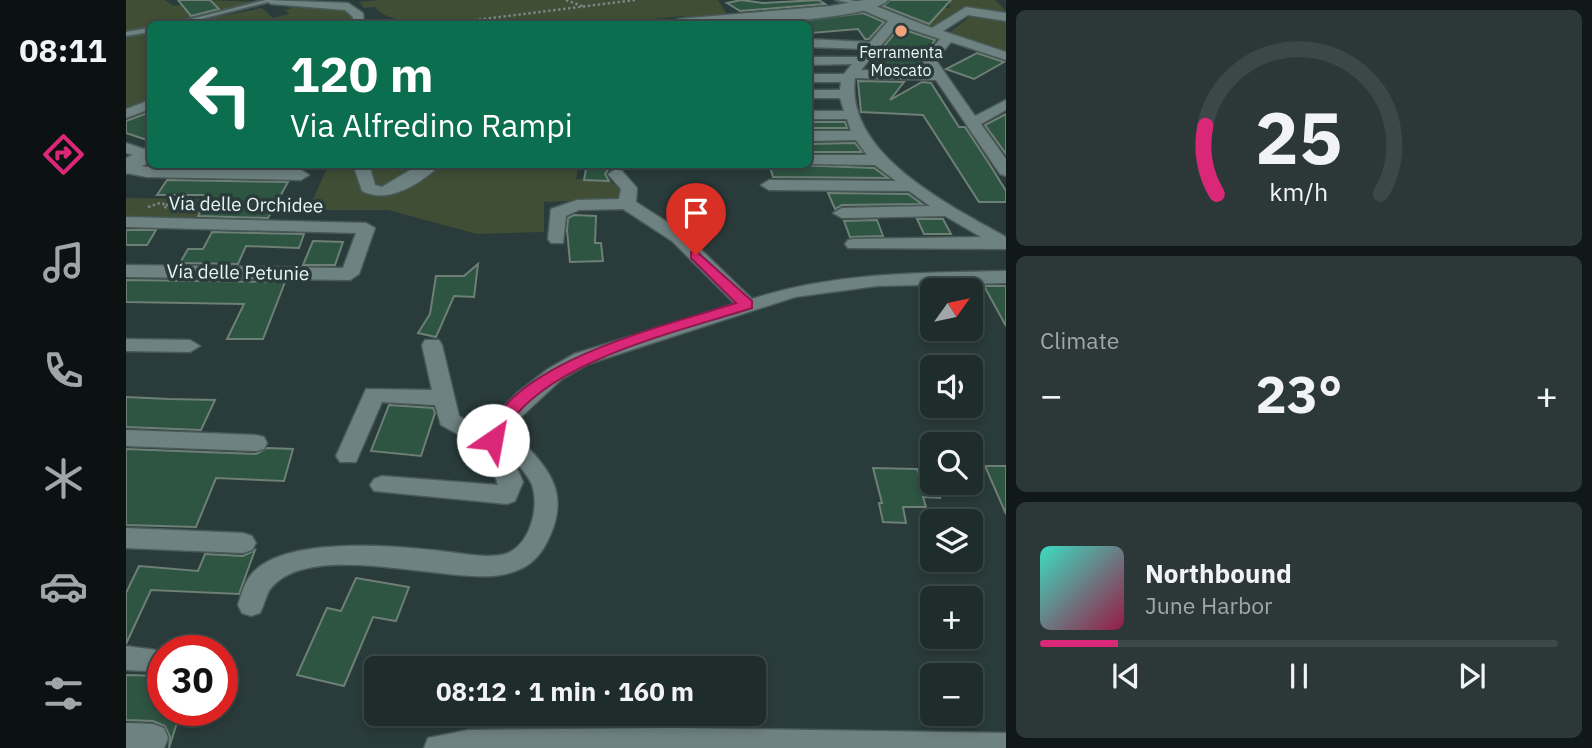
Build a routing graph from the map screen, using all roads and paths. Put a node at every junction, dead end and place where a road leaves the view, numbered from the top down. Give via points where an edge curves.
1 (272, 0) edge
2 (566, 0) edge
3 (635, 0) edge
4 (872, 3) edge
5 (347, 4) edge
6 (837, 4) edge
7 (584, 7) junction
8 (1006, 17) edge
9 (895, 20) junction
10 (187, 21) edge
11 (358, 21) edge
12 (373, 21) edge
13 (416, 21) edge
14 (469, 21) edge
15 (702, 21) edge
16 (147, 30) edge
17 (932, 33) junction
18 (126, 34) edge
19 (948, 38) junction
20 (812, 43) edge
21 (875, 46) junction
22 (1006, 56) edge
23 (863, 60) junction
24 (812, 61) edge
25 (937, 76) junction
26 (812, 78) edge
27 (849, 82) junction
28 (812, 93) edge
29 (1006, 104) edge
30 (145, 106) dead end
31 (126, 114) edge
32 (812, 115) edge
33 (853, 115) junction
34 (973, 123) junction
35 (860, 135) junction
36 (812, 136) edge
37 (812, 160) edge
38 (880, 160) junction
39 (1004, 164) edge
40 (266, 168) edge
41 (362, 168) edge
42 (426, 168) edge
43 (303, 170) edge
44 (616, 174) dead end
45 (769, 185) dead end
46 (913, 186) junction
47 (294, 191) dead end
48 (627, 204) junction
49 (948, 211) junction
50 (842, 213) dead end
51 (126, 222) edge
52 (557, 239) dead end
53 (1002, 243) edge
54 (854, 244) dead end
55 (126, 271) edge
56 (350, 274) joint
57 (1006, 277) edge
58 (746, 304) junction
59 (126, 345) edge
60 (432, 345) dead end
61 (190, 346) dead end
62 (441, 398) junction
63 (496, 428) junction
64 (126, 438) edge
65 (256, 443) dead end
66 (348, 456) dead end
67 (383, 485) dead end
68 (126, 538) edge
69 (243, 543) dead end
70 (251, 605) dead end
71 (1006, 747) edge
72 (439, 748) edge

1 - 5 street
1 - 10 lane
2 - 7 path
3 - 7 path
4 - 6 main road
4 - 9 street
5 - 11 street
6 - 15 main road
7 - 14 path
8 - 17 street via 966,11
9 - 17 street
9 - 21 street
12 - 13 path
16 - 18 lane
17 - 19 street
19 - 22 street
19 - 25 street via 929,61
20 - 21 street
21 - 23 street
23 - 24 street
23 - 27 street
25 - 27 street
25 - 34 street
26 - 27 street
27 - 28 street
27 - 33 street
29 - 34 street
30 - 31 street
32 - 33 street
33 - 35 street
34 - 39 street
35 - 36 street
35 - 38 street
37 - 38 street
38 - 46 street
40 - 43 street
41 - 42 street via 369,188 382,193
43 - 47 street
44 - 48 street via 629,188
45 - 46 street
46 - 49 street
48 - 52 street via 561,209
48 - 58 street via 678,237
49 - 50 street
49 - 53 street
51 - 56 street, Via delle Orchidee via 366,228
53 - 54 street
55 - 56 street, Via delle Petunie
57 - 58 street via 852,282
58 - 63 street via 581,359 535,390
59 - 61 street
60 - 62 street
62 - 63 street via 449,420 458,428
62 - 66 street via 374,394
63 - 67 street via 493,440 511,482 508,495
63 - 70 street via 547,486 547,513 523,556 503,564 480,565 381,556 299,561 260,582
64 - 65 street
68 - 69 street
71 - 72 street via 660,742

